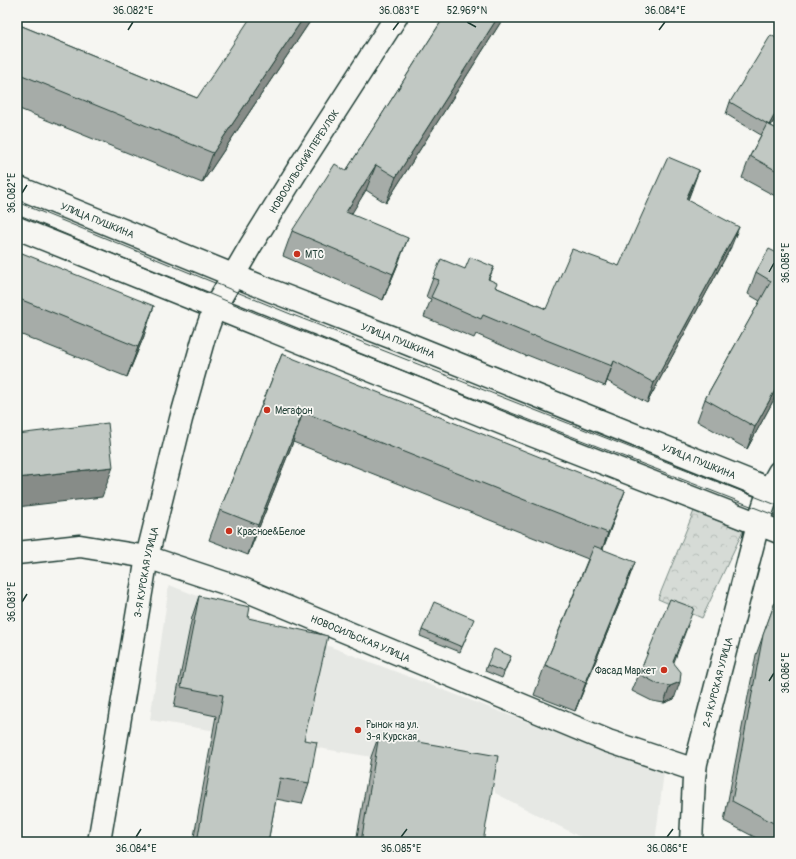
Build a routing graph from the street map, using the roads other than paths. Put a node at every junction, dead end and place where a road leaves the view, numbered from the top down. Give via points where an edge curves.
1 (396, 17) edge
2 (17, 187) edge
3 (17, 228) edge
4 (232, 275) junction
5 (215, 307) junction
6 (776, 485) edge
7 (758, 524) junction
8 (779, 532) edge
9 (17, 553) edge
10 (147, 557) junction
11 (695, 770) junction
12 (99, 842) edge
13 (691, 842) edge

1 - 4 main road, НОВОСИЛЬСКИЙ ПЕРЕУЛОК
2 - 4 main road, УЛИЦА ПУШКИНА
3 - 5 main road
4 - 5 main road, НОВОСИЛЬСКИЙ ПЕРЕУЛОК
4 - 6 main road, УЛИЦА ПУШКИНА
5 - 7 main road
5 - 10 main road, 3-Я КУРСКАЯ УЛИЦА via 181,419
6 - 7 main road, 2-Я КУРСКАЯ УЛИЦА
7 - 8 main road
7 - 11 main road, 2-Я КУРСКАЯ УЛИЦА
9 - 10 main road, НОВОСИЛЬСКАЯ УЛИЦА via 80,546
10 - 11 main road, НОВОСИЛЬСКАЯ УЛИЦА via 243,589 608,741
10 - 12 main road, 3-Я КУРСКАЯ УЛИЦА
11 - 13 main road, 2-Я КУРСКАЯ УЛИЦА

